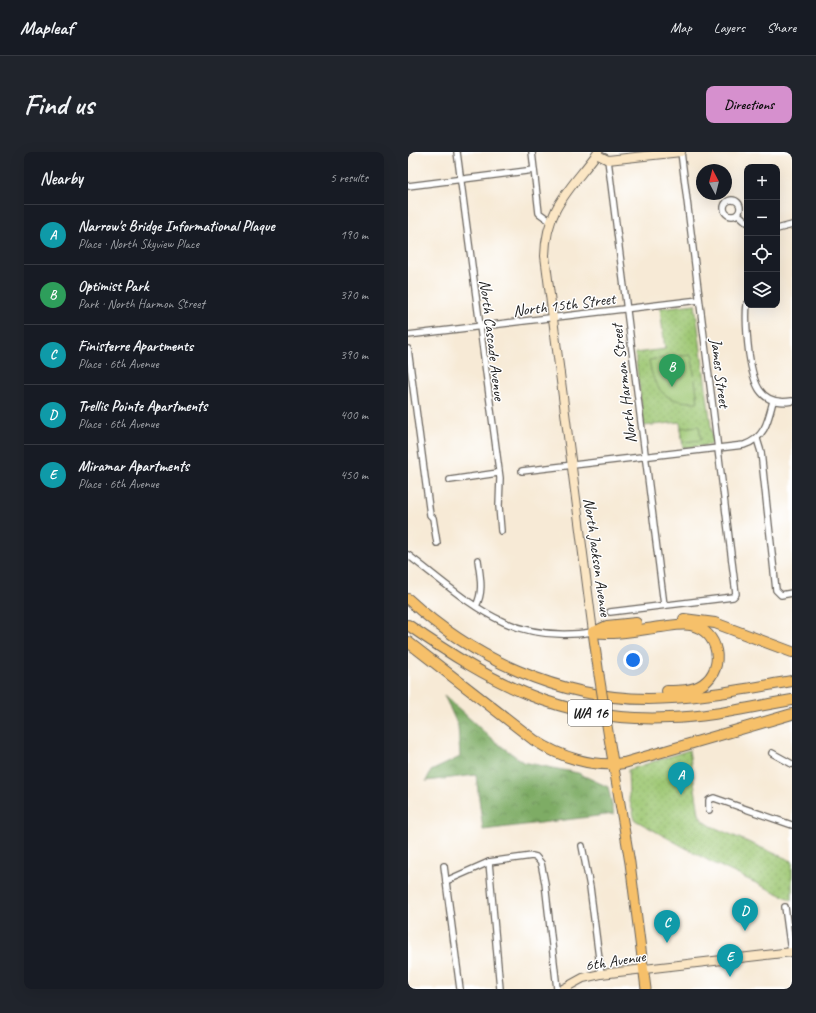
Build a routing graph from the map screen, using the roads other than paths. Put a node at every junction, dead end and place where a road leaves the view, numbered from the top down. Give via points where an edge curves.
1 (457, 152) edge
2 (532, 152) edge
3 (681, 152) edge
4 (597, 153) edge
5 (608, 160) junction
6 (534, 170) junction
7 (460, 179) junction
8 (408, 186) edge
9 (738, 214) dead end
10 (744, 219) edge
11 (550, 221) junction
12 (792, 225) edge
13 (780, 228) edge
14 (699, 300) junction
15 (747, 308) edge
16 (626, 309) junction
17 (552, 318) junction
18 (479, 327) junction
19 (408, 336) edge
20 (408, 349) edge
21 (773, 401) junction
22 (792, 401) edge
23 (757, 439) junction
24 (717, 449) junction
25 (645, 457) junction
26 (571, 466) junction
27 (522, 471) dead end
28 (498, 473) junction
29 (450, 480) dead end
30 (501, 531) dead end
31 (437, 543) dead end
32 (408, 555) edge
33 (478, 560) dead end
34 (792, 593) edge
35 (408, 599) edge
36 (664, 605) junction
37 (476, 606) junction
38 (610, 612) dead end
39 (408, 625) edge
40 (594, 632) junction
41 (408, 642) edge
42 (792, 652) edge
43 (792, 682) edge
44 (562, 687) junction
45 (792, 700) edge
46 (792, 714) edge
47 (772, 753) dead end
48 (614, 764) junction
49 (792, 764) edge
50 (709, 810) dead end
51 (792, 825) edge
52 (582, 846) dead end
53 (489, 862) junction
54 (444, 866) dead end
55 (446, 881) junction
56 (785, 908) dead end
57 (791, 952) edge
58 (643, 969) junction
59 (601, 974) junction
60 (460, 989) edge
61 (500, 989) edge
62 (557, 989) edge
63 (563, 989) edge
64 (646, 989) edge

1 - 7 street, North Cascade Avenue
2 - 6 street
3 - 5 main road
3 - 14 street, James Street
4 - 5 main road
4 - 11 main road, North Jackson Avenue via 560,201
5 - 16 street, North Harmon Street
6 - 7 street
6 - 11 street via 539,213
7 - 8 street
7 - 18 street, North Cascade Avenue
9 - 10 street
11 - 17 main road, North Jackson Avenue via 545,240 545,256
12 - 13 street
14 - 16 street, North 15th Street
14 - 24 street, James Street
15 - 21 street via 748,345 754,380 760,392
16 - 17 street, North 15th Street
16 - 25 street, North Harmon Street
17 - 18 street, North 15th Street
17 - 26 main road, North Jackson Avenue
18 - 19 street, North 15th Street
18 - 28 street, North Cascade Avenue
20 - 31 street via 430,515 433,518
21 - 22 street
21 - 23 street via 766,426
23 - 24 street via 744,445
23 - 34 street via 761,452 776,590 781,594
24 - 25 street
24 - 36 street, James Street via 735,594 733,597
25 - 26 street
25 - 36 street, North Harmon Street
26 - 27 street
26 - 40 main road, North Jackson Avenue
28 - 29 street
28 - 30 street, North Cascade Avenue
32 - 37 street
33 - 37 street via 482,588
35 - 44 highway, WA 16 via 466,644 523,674
36 - 38 street
37 - 40 street via 498,620 535,633 572,636
39 - 45 highway, WA 16 via 458,659 501,683 558,706 610,717 670,718
40 - 42 highway via 607,626 702,620
40 - 44 highway via 606,634 690,625 701,628 710,636 718,658 713,673 703,684 695,688 642,693
40 - 48 main road, North Jackson Avenue, bridge
41 - 48 highway via 551,751 565,757
43 - 44 highway, WA 16 via 698,696 648,699 610,696
46 - 48 highway
47 - 49 street
48 - 58 main road, North Jackson Avenue
50 - 51 street via 709,800 714,798
52 - 59 street
53 - 55 street
53 - 61 street
53 - 62 street via 528,857 536,857 539,860 544,874
54 - 55 street
55 - 60 street
56 - 57 street
57 - 58 main road, 6th Avenue
58 - 59 main road, 6th Avenue
58 - 64 main road, North Jackson Avenue
59 - 63 main road, 6th Avenue via 583,978

